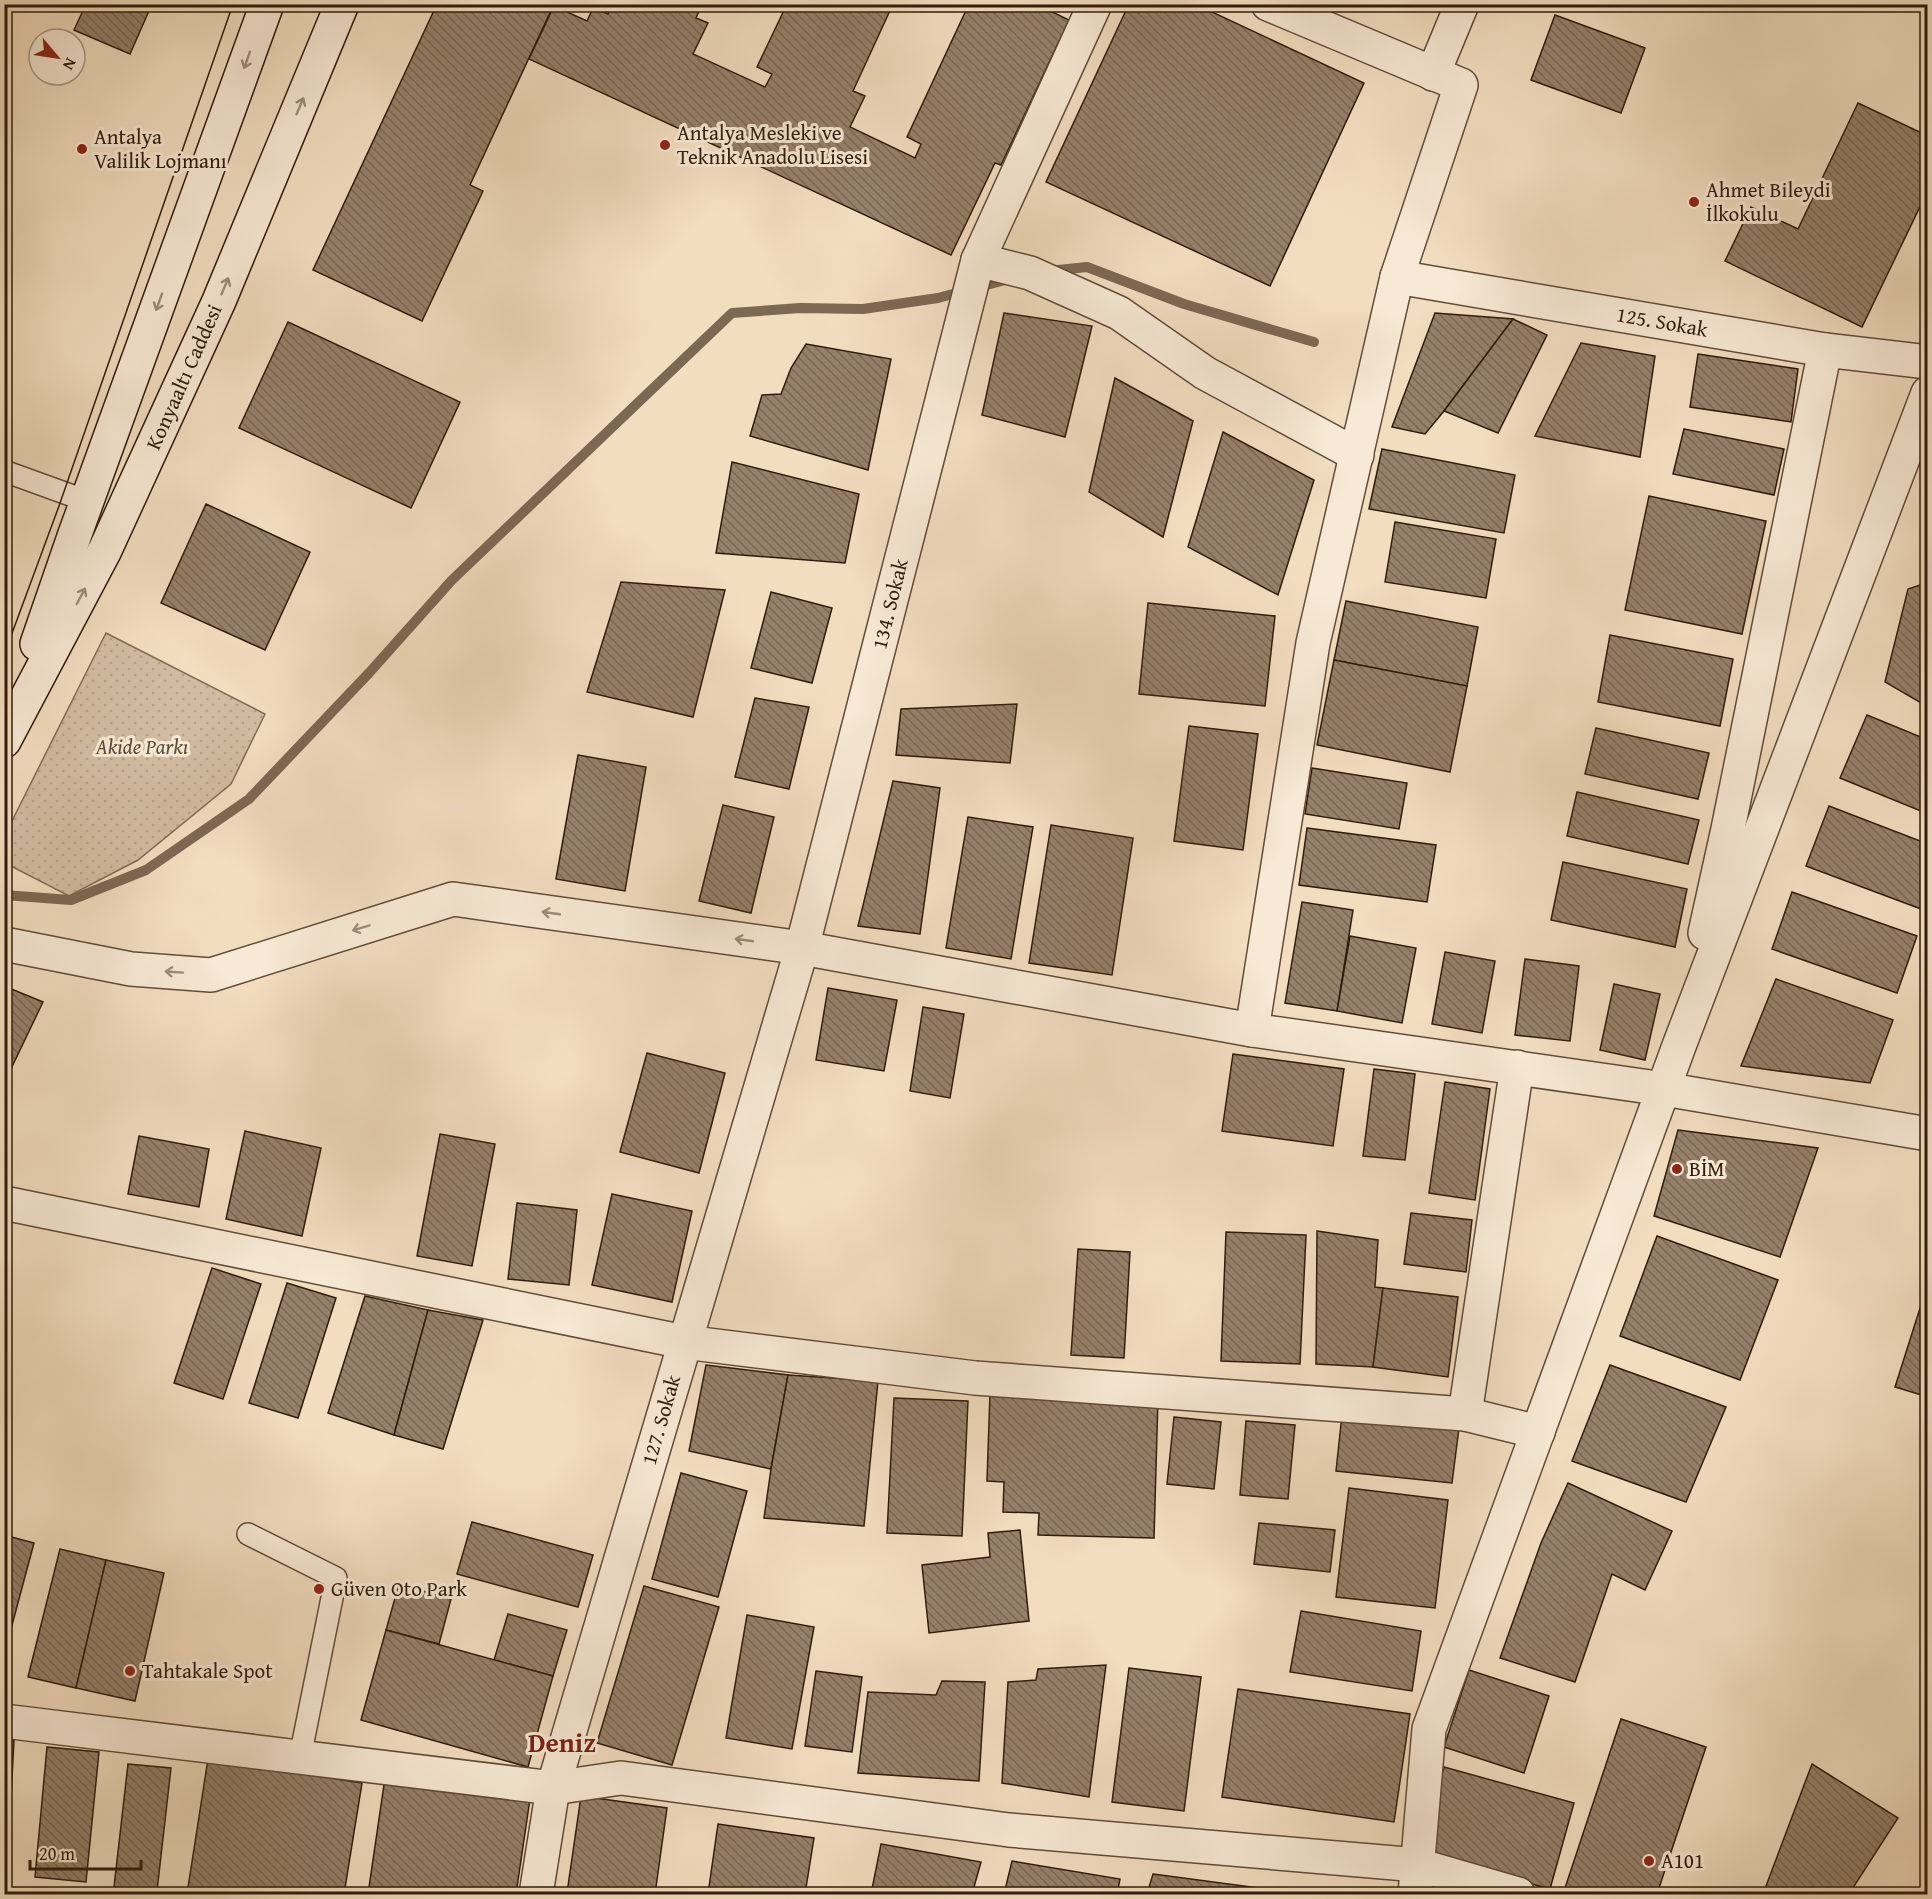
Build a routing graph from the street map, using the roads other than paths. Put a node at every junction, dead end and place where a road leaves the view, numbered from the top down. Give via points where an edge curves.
1 (267, 4) edge
2 (342, 4) edge
3 (1095, 4) edge
4 (1268, 4) edge
5 (1462, 4) edge
6 (1434, 74) junction
7 (978, 260) junction
8 (1397, 277) junction
9 (1825, 350) junction
10 (1928, 362) edge
11 (1928, 393) edge
12 (1357, 454) junction
13 (4, 471) edge
14 (87, 501) junction
15 (4, 740) edge
16 (4, 944) edge
17 (802, 948) junction
18 (1252, 1030) junction
19 (1679, 1046) junction
20 (1517, 1067) junction
21 (1664, 1089) junction
22 (1928, 1134) edge
23 (4, 1203) edge
24 (684, 1342) junction
25 (1466, 1414) junction
26 (1538, 1432) junction
27 (248, 1534) dead end
28 (4, 1721) edge
29 (300, 1757) junction
30 (553, 1788) junction
31 (1416, 1880) edge
32 (536, 1894) edge
33 (1518, 1894) edge

1 -> 14 street, Konyaaltı Caddesi
15 -> 2 street, Konyaaltı Caddesi via 105,550 219,301
3 - 7 street, 134. Sokak
4 - 6 street
5 - 6 street
6 - 8 street via 1461,85
7 - 12 street via 1030,273 1119,313 1204,373
7 - 17 street, 134. Sokak
8 - 9 street, 125. Sokak
8 - 12 street
9 - 10 street, 125. Sokak
9 - 19 street via 1728,828
11 - 19 street
12 - 18 street via 1313,643
13 - 14 lane
14 - 15 street, Konyaaltı Caddesi
17 -> 16 street via 453,899 211,975 131,969
17 - 18 street
17 - 24 street, 127. Sokak
18 - 20 street
19 - 21 street
20 - 21 street
20 - 25 street
21 - 22 street
21 - 26 street
23 - 24 street
24 - 25 street via 975,1378
24 - 30 street, 127. Sokak
25 - 26 street
26 - 31 street via 1429,1729
27 - 29 lane via 336,1578
28 - 29 street
29 - 30 street
30 - 31 street via 621,1778
30 - 32 street, 127. Sokak
31 - 33 street

